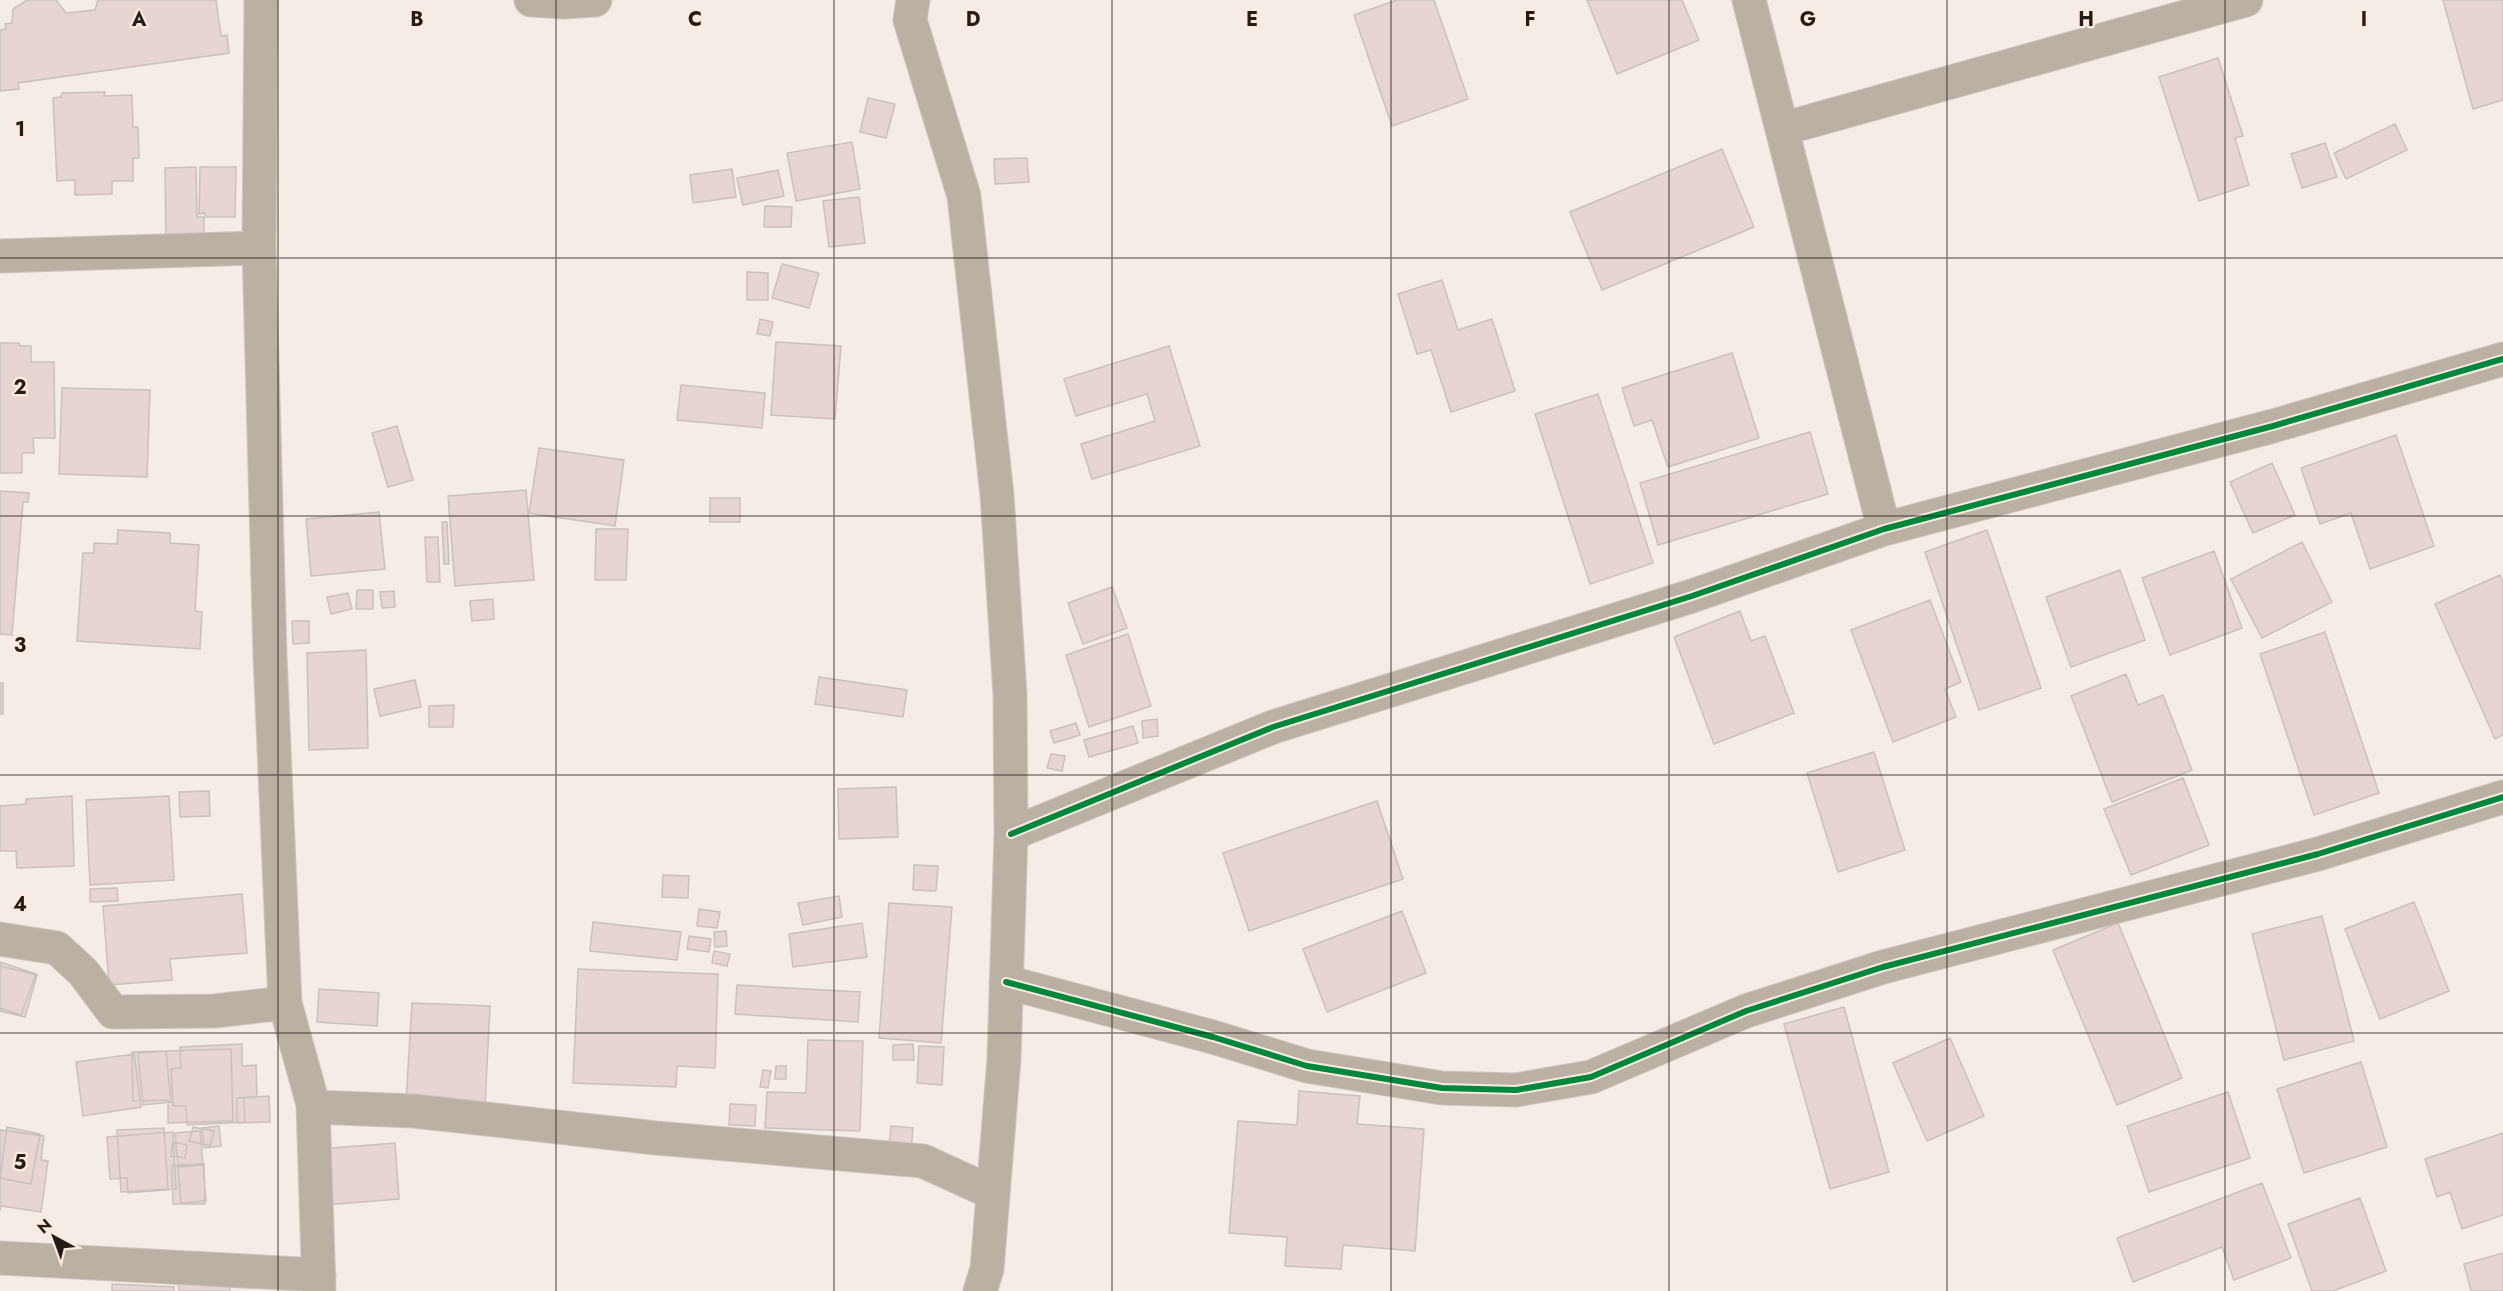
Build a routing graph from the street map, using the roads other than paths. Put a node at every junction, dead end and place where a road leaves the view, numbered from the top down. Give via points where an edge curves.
1 (261, 0) edge
2 (531, 0) edge
3 (595, 0) edge
4 (1749, 0) edge
5 (2246, 0) edge
6 (903, 7) edge
7 (1782, 129) junction
8 (259, 248) junction
9 (0, 256) edge
10 (2503, 359) edge
11 (1884, 530) junction
12 (2503, 797) edge
13 (1011, 834) junction
14 (0, 939) edge
15 (1006, 982) junction
16 (285, 1003) junction
17 (313, 1107) junction
18 (993, 1193) junction
19 (0, 1258) edge
20 (319, 1283) edge
21 (980, 1291) edge

1 - 8 street
2 - 3 street
4 - 7 street
5 - 7 street
6 - 13 street via 964,196 997,495 1010,694
7 - 11 street
8 - 9 street
8 - 16 street via 270,656
10 - 11 street via 2262,429
11 - 13 street via 1692,596 1273,726
12 - 15 street via 2307,857 1883,967 1746,1011 1591,1077 1516,1090 1442,1088 1307,1066
13 - 15 street
14 - 16 street via 57,948 83,972 113,1012 214,1011
15 - 18 street
16 - 17 street
17 - 18 street via 414,1111 656,1138 923,1161
17 - 20 street
18 - 21 street via 987,1269
19 - 20 street

